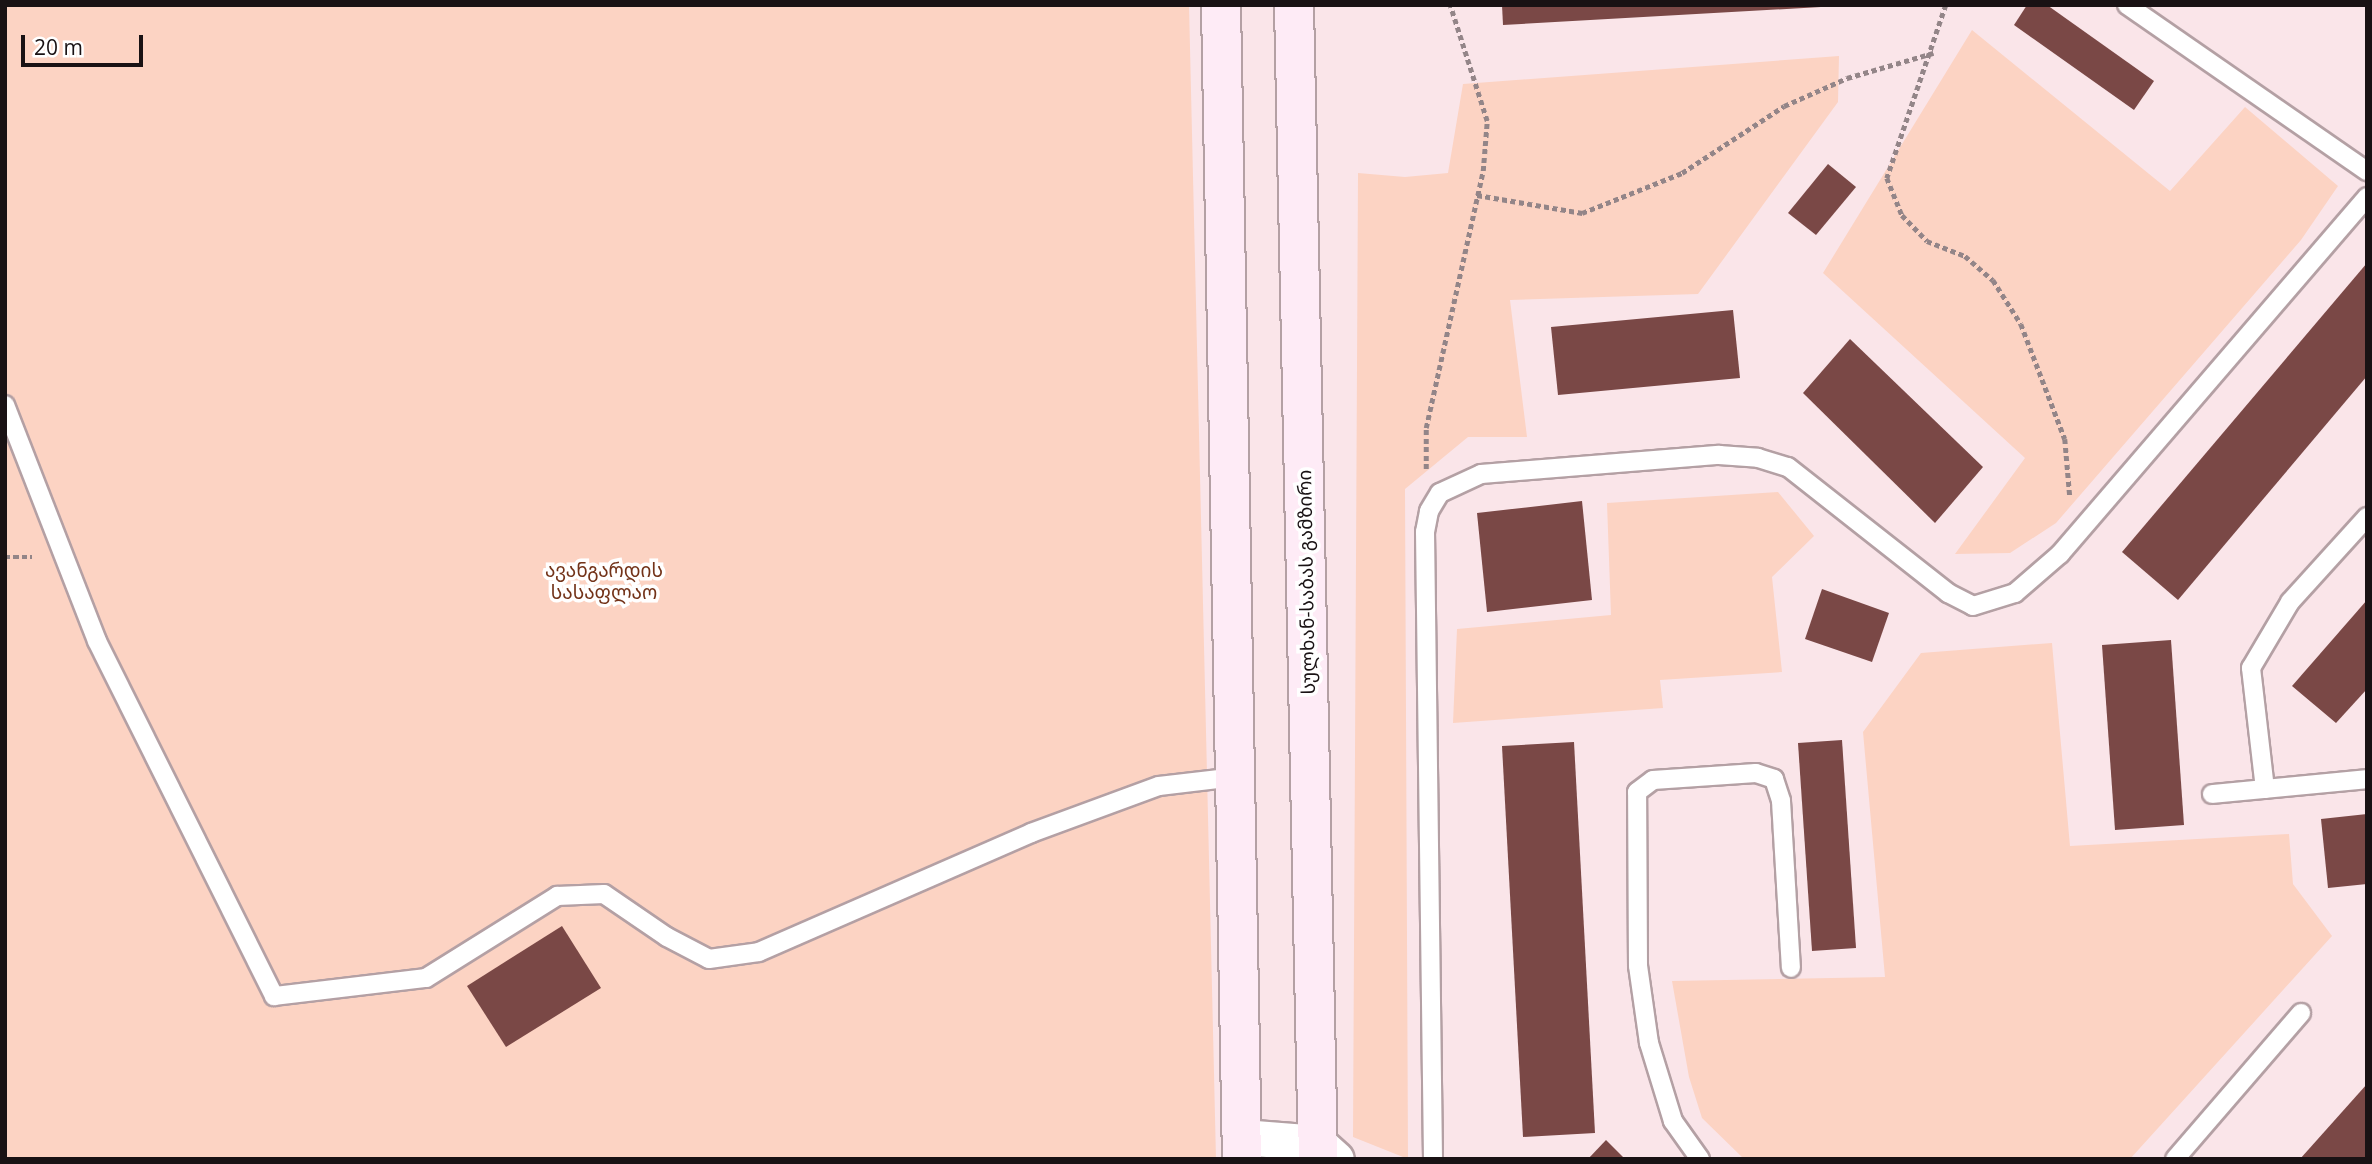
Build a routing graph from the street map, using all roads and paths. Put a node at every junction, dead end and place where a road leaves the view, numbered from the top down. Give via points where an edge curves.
1 (1221, 5) edge
2 (1294, 5) edge
3 (1450, 5) edge
4 (1946, 5) edge
5 (2127, 5) edge
6 (1933, 53) junction
7 (2367, 171) edge
8 (1477, 195) junction
9 (2367, 197) edge
10 (5, 405) edge
11 (1440, 493) junction
12 (2367, 517) edge
13 (2079, 533) junction
14 (1236, 777) junction
15 (2367, 779) edge
16 (2265, 789) junction
17 (2213, 794) dead end
18 (1791, 968) dead end
19 (2301, 1013) dead end
20 (1242, 1148) edge
21 (1324, 1153) edge
22 (1433, 1159) edge
23 (1700, 1159) edge
24 (2175, 1159) edge

1 - 14 main road
2 - 21 main road, სულხან-საბას გამზირი
3 - 8 path via 1488,121
4 - 6 path
5 - 7 lane
6 - 8 path via 1847,78 1784,106 1682,173 1582,213
6 - 13 path via 1887,178 1902,215 1927,241 1965,256 1993,280 2021,324 2065,439 2066,481
8 - 11 path via 1426,428 1426,472
9 - 13 lane
10 - 14 lane via 97,641 274,996 426,978 557,896 604,894 709,959 760,951 1031,833 1159,786
11 - 13 lane via 1481,474 1719,455 1758,458 1788,467 1948,593 1973,606 2015,593
11 - 22 lane via 1425,532
12 - 16 lane via 2290,602 2251,668
14 - 20 main road
15 - 16 lane
16 - 17 lane
18 - 23 lane via 1781,802 1774,779 1756,774 1653,780 1637,792 1638,966 1649,1043 1673,1121
19 - 24 lane
20 - 21 street

